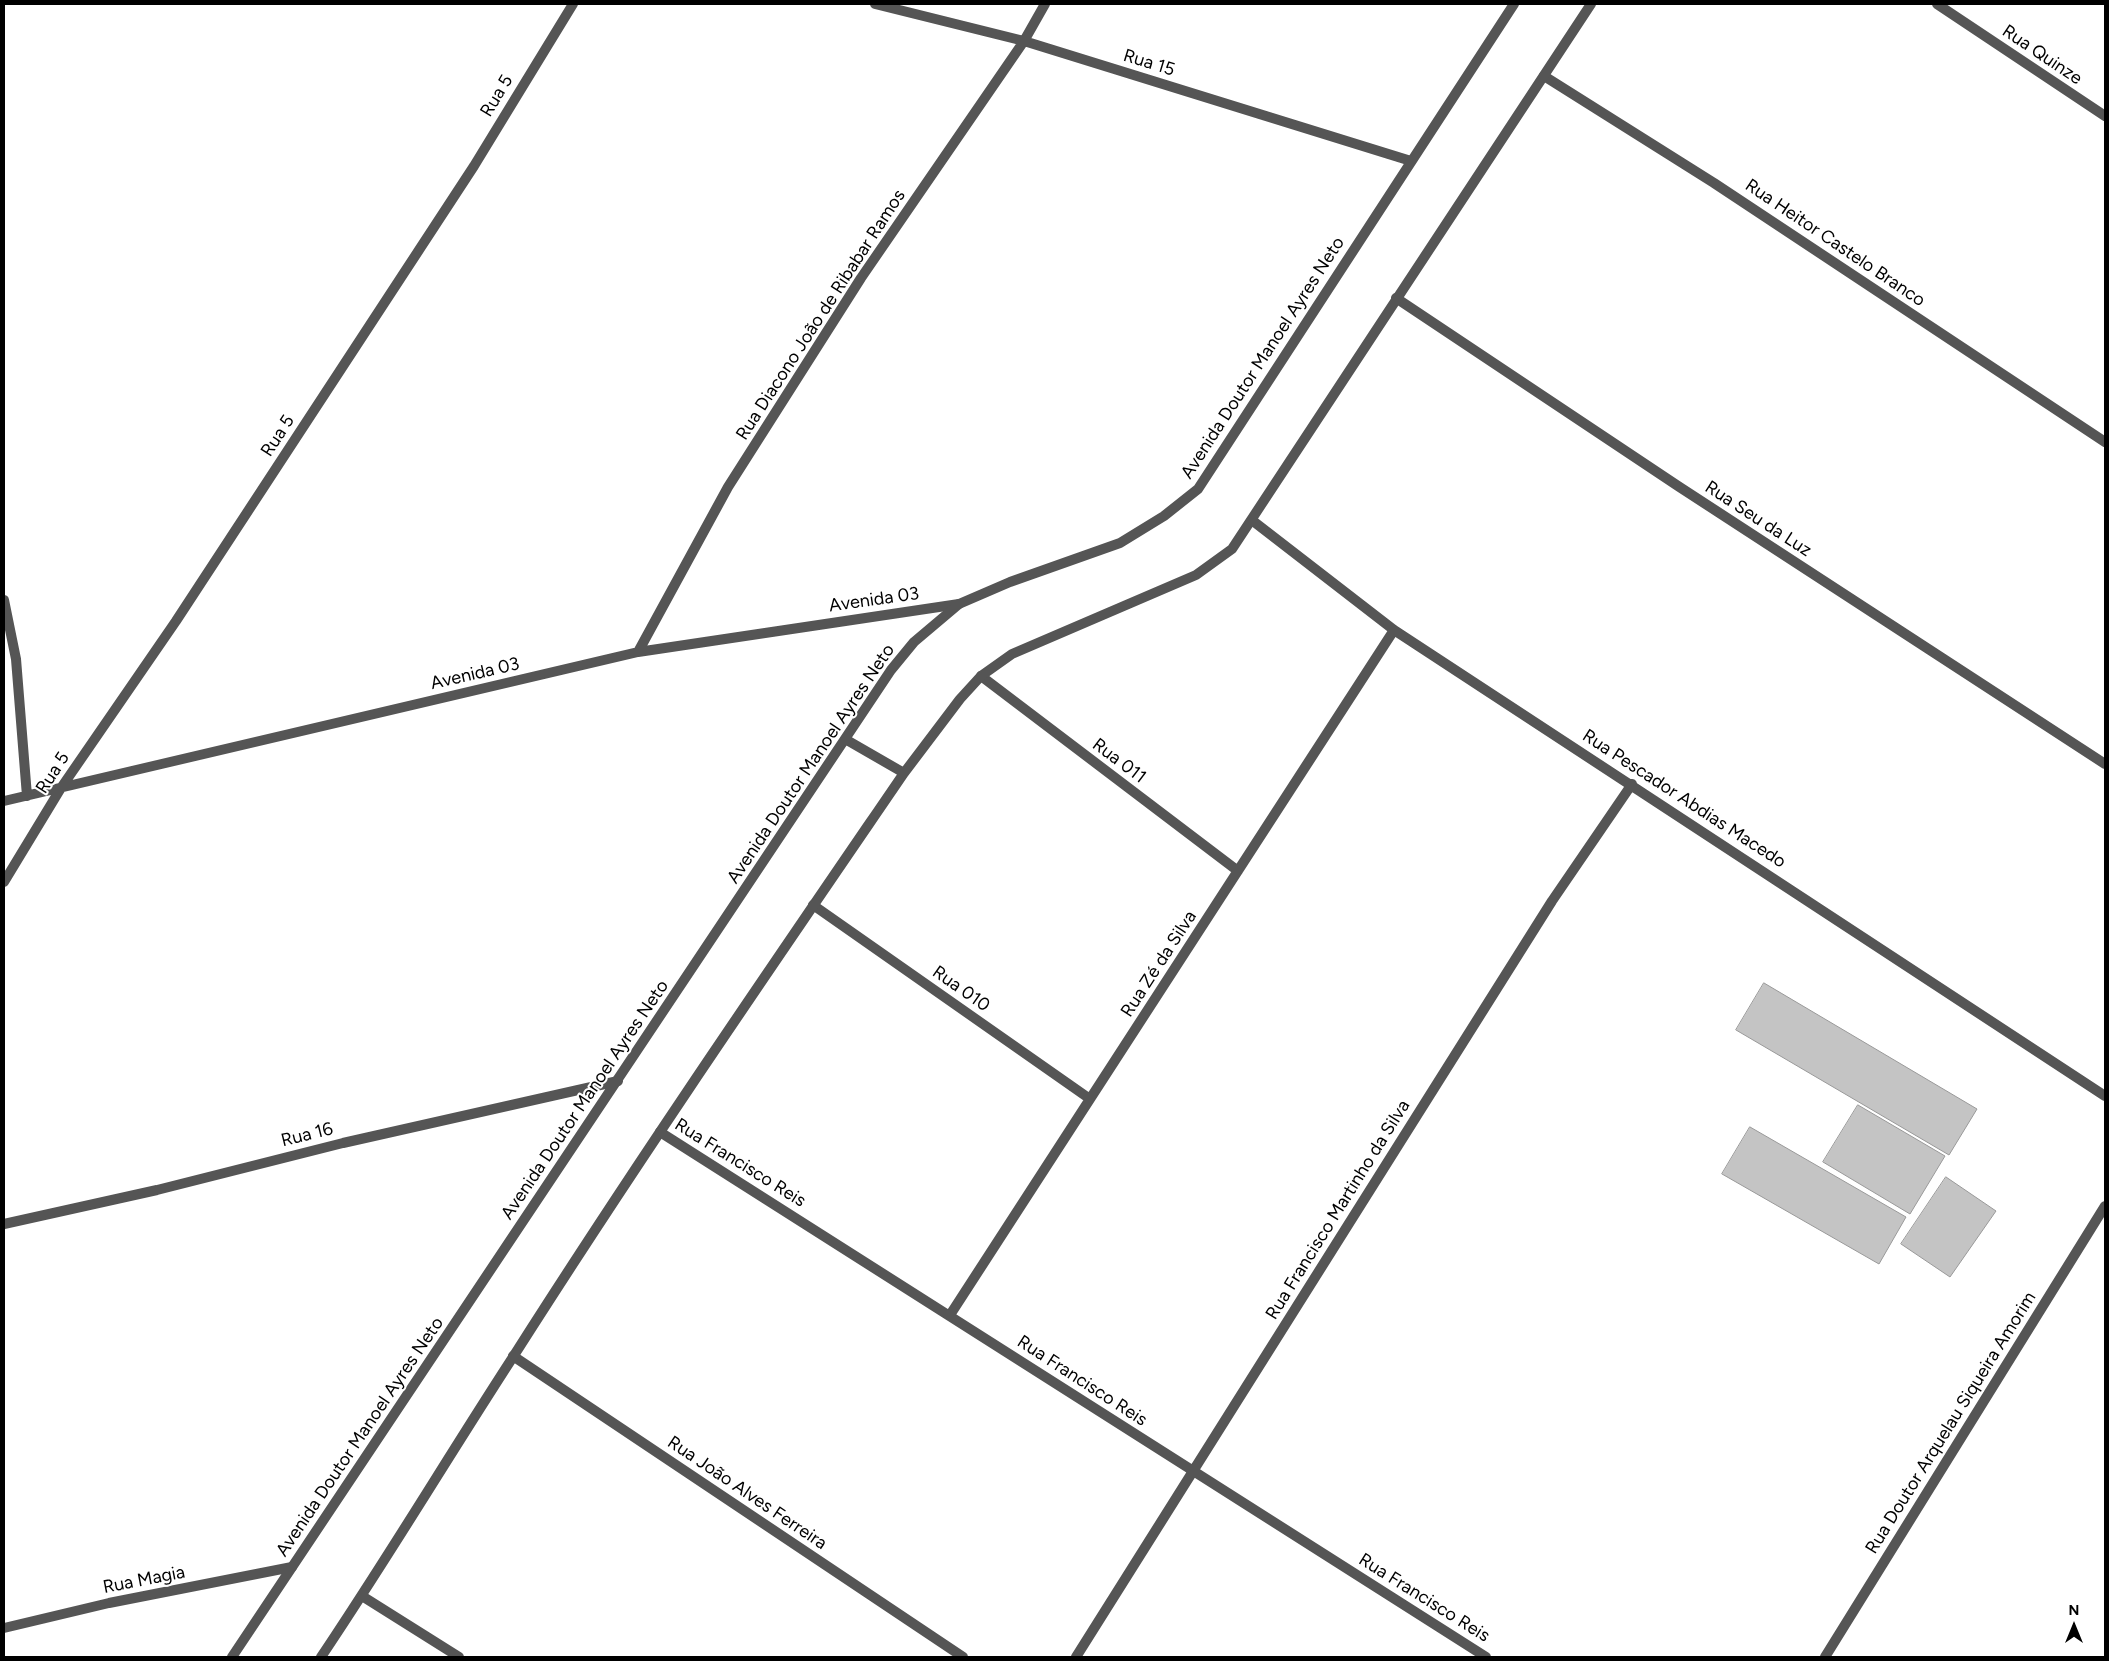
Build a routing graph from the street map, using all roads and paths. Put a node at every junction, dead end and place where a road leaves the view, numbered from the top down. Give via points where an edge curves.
1 (573, 4) edge
2 (875, 4) edge
3 (1045, 4) edge
4 (1514, 4) edge
5 (1592, 4) edge
6 (1937, 4) edge
7 (1024, 41) junction
8 (1544, 76) junction
9 (2105, 116) edge
10 (1411, 161) junction
11 (1396, 298) junction
12 (2105, 442) edge
13 (1253, 521) junction
14 (4, 600) edge
15 (959, 604) junction
16 (1394, 630) junction
17 (638, 652) junction
18 (980, 676) junction
19 (845, 739) junction
20 (2105, 764) edge
21 (904, 773) junction
22 (1632, 784) junction
23 (62, 788) junction
24 (27, 796) junction
25 (4, 801) edge
26 (1238, 872) junction
27 (4, 882) edge
28 (814, 905) junction
29 (618, 1081) junction
30 (2105, 1096) edge
31 (1090, 1099) junction
32 (660, 1132) junction
33 (2105, 1206) edge
34 (4, 1224) edge
35 (950, 1315) junction
36 (513, 1356) junction
37 (1191, 1471) junction
38 (292, 1567) junction
39 (362, 1596) junction
40 (4, 1628) edge
41 (232, 1657) edge
42 (321, 1657) edge
43 (459, 1657) edge
44 (963, 1657) edge
45 (1076, 1657) edge
46 (1486, 1657) edge
47 (1825, 1657) edge

1 - 23 street, Rua 5 via 468,174 176,621
2 - 7 street, Rua 15
3 - 7 street, Rua Diacono João de Ribabar Ramos
4 - 10 street, Avenida Doutor Manoel Ayres Neto
5 - 8 street
6 - 9 street, Rua Quinze
7 - 10 street, Rua 15
7 - 17 street, Rua Diacono João de Ribabar Ramos via 861,278 728,487
8 - 11 street
8 - 12 street, Rua Heitor Castelo Branco via 1714,183
10 - 15 street, Avenida Doutor Manoel Ayres Neto via 1198,489 1164,516 1120,543 1010,582
11 - 13 street
11 - 20 street, Rua Seu da Luz
13 - 16 street, Rua Pescador Abdias Macedo
13 - 18 street via 1232,549 1196,575 1012,654
14 - 24 street via 16,659
15 - 17 street, Avenida 03
15 - 19 street, Avenida Doutor Manoel Ayres Neto via 914,642 896,663
16 - 22 street, Rua Pescador Abdias Macedo
16 - 26 street, Rua Zé da Silva
17 - 23 street, Avenida 03
18 - 21 street
18 - 26 street, Rua 011
19 - 21 street
19 - 29 street, Avenida Doutor Manoel Ayres Neto
21 - 28 street
22 - 30 street, Rua Pescador Abdias Macedo
22 - 37 street, Rua Francisco Martinho da Silva via 1552,900
23 - 24 street, Avenida 03
23 - 27 street, Rua 5
24 - 25 street, Avenida 03
26 - 31 street, Rua Zé da Silva
28 - 31 street, Rua 010
28 - 32 street
29 - 34 street, Rua 16
29 - 38 street, Avenida Doutor Manoel Ayres Neto
31 - 35 street, Rua Zé da Silva
32 - 35 street, Rua Francisco Reis
32 - 36 street
33 - 47 street, Rua Doutor Arquelau Siqueira Amorim
35 - 37 street, Rua Francisco Reis
36 - 39 street
36 - 44 street, Rua João Alves Ferreira
37 - 45 street, Rua Francisco Martinho da Silva
37 - 46 street, Rua Francisco Reis
38 - 40 street, Rua Magia via 109,1603
38 - 41 street, Avenida Doutor Manoel Ayres Neto
39 - 42 street
39 - 43 street

